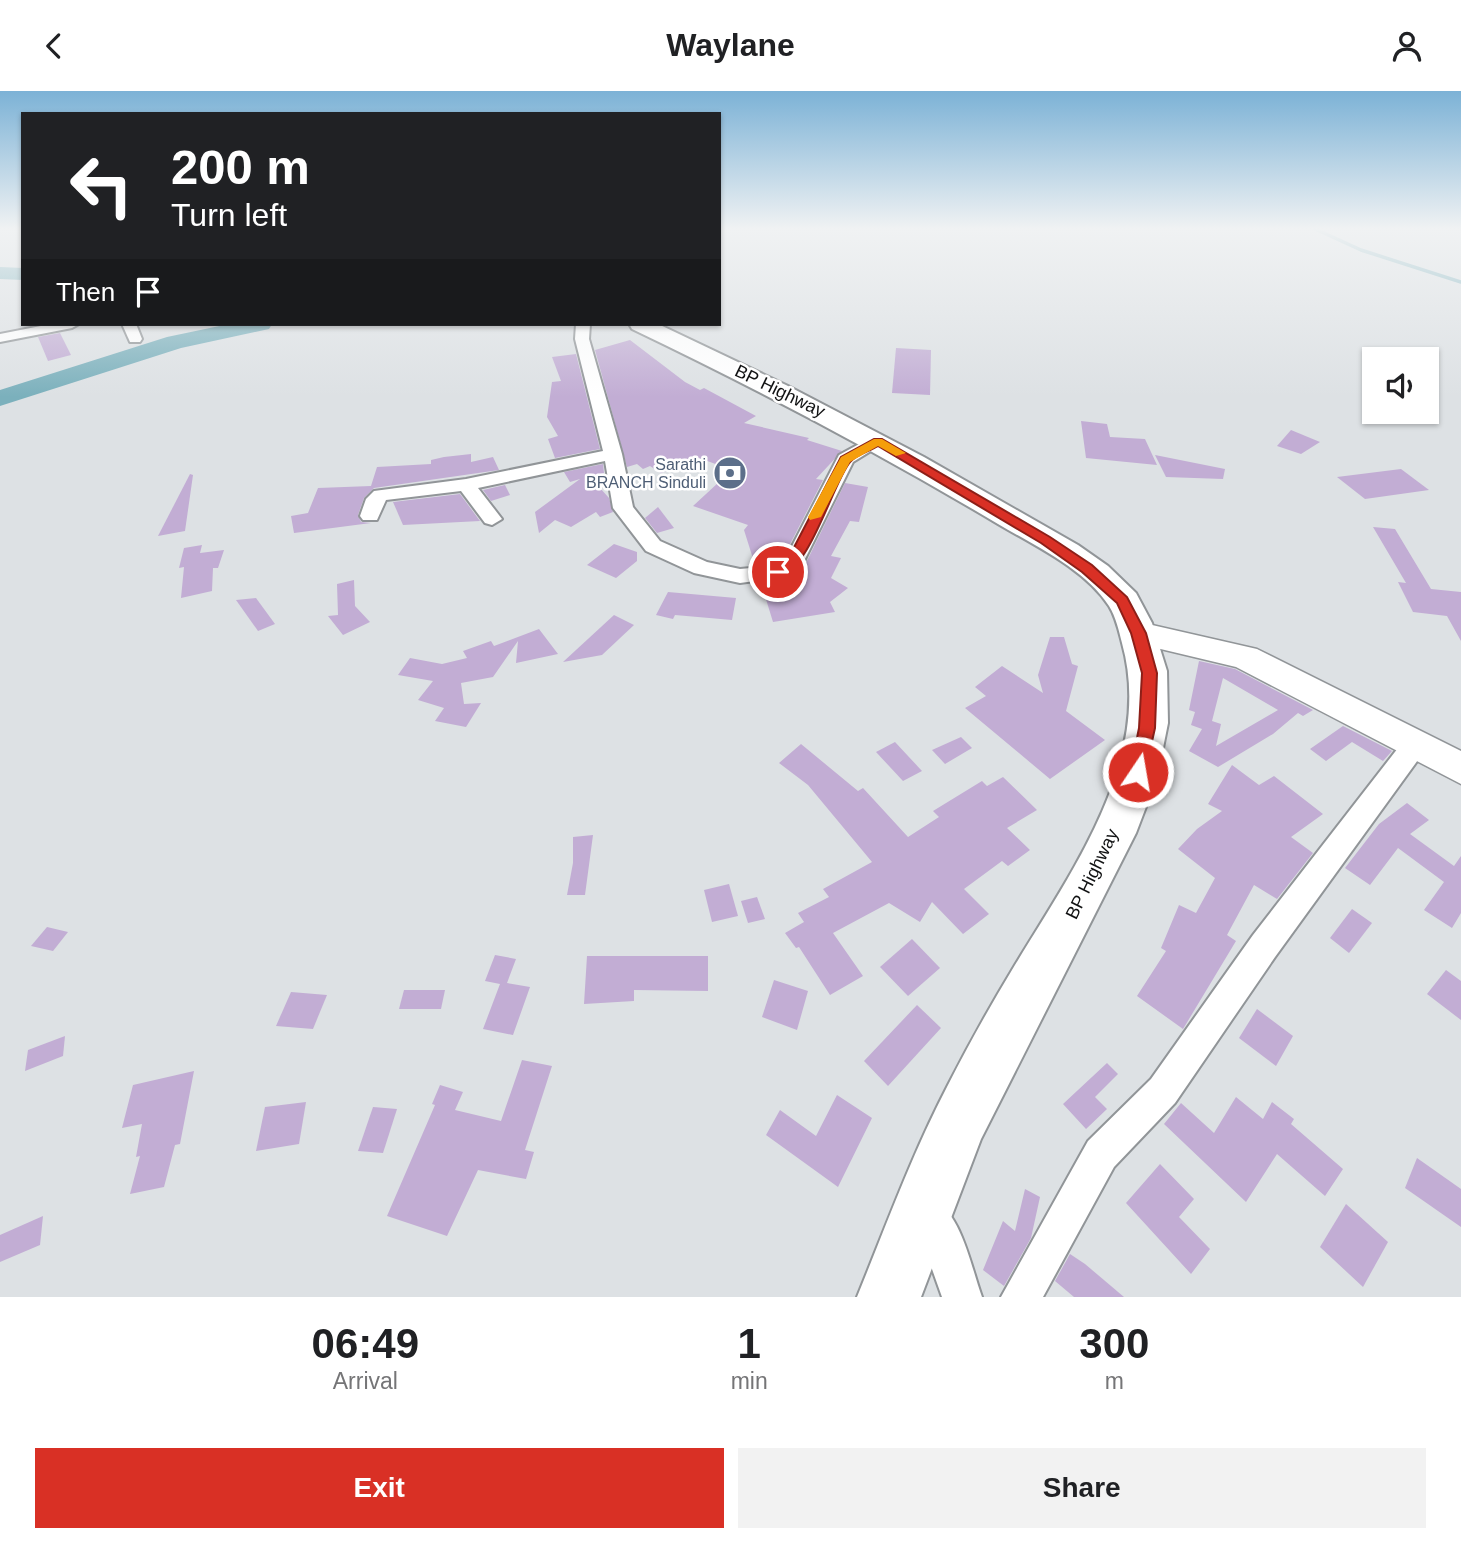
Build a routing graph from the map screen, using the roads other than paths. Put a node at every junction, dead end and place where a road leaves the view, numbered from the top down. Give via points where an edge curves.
1 (62, 326) edge
2 (130, 326) edge
3 (583, 326) edge
4 (644, 326) edge
5 (0, 338) edge
6 (135, 339) dead end
7 (878, 441) junction
8 (613, 454) junction
9 (466, 485) junction
10 (370, 516) dead end
11 (492, 519) dead end
12 (1139, 633) junction
13 (1414, 746) junction
14 (1461, 769) edge
15 (923, 1209) junction
16 (889, 1297) edge
17 (962, 1297) edge
18 (1021, 1297) edge

1 - 5 street
2 - 6 street
3 - 8 street via 582,339
4 - 7 highway, BP Highway
7 - 8 street via 845,459 796,558 778,572 740,576 701,568 653,546 623,508
7 - 12 highway, BP Highway via 1087,569 1122,600
8 - 9 street
9 - 10 street via 382,495
9 - 11 street
12 - 13 street via 1245,657
12 - 15 highway, BP Highway via 1150,673 1150,698 1138,772 1088,885 1007,1029
13 - 14 street
13 - 18 street via 1264,946 1163,1091 1101,1154
15 - 16 highway, BP Highway
15 - 17 street via 938,1230

